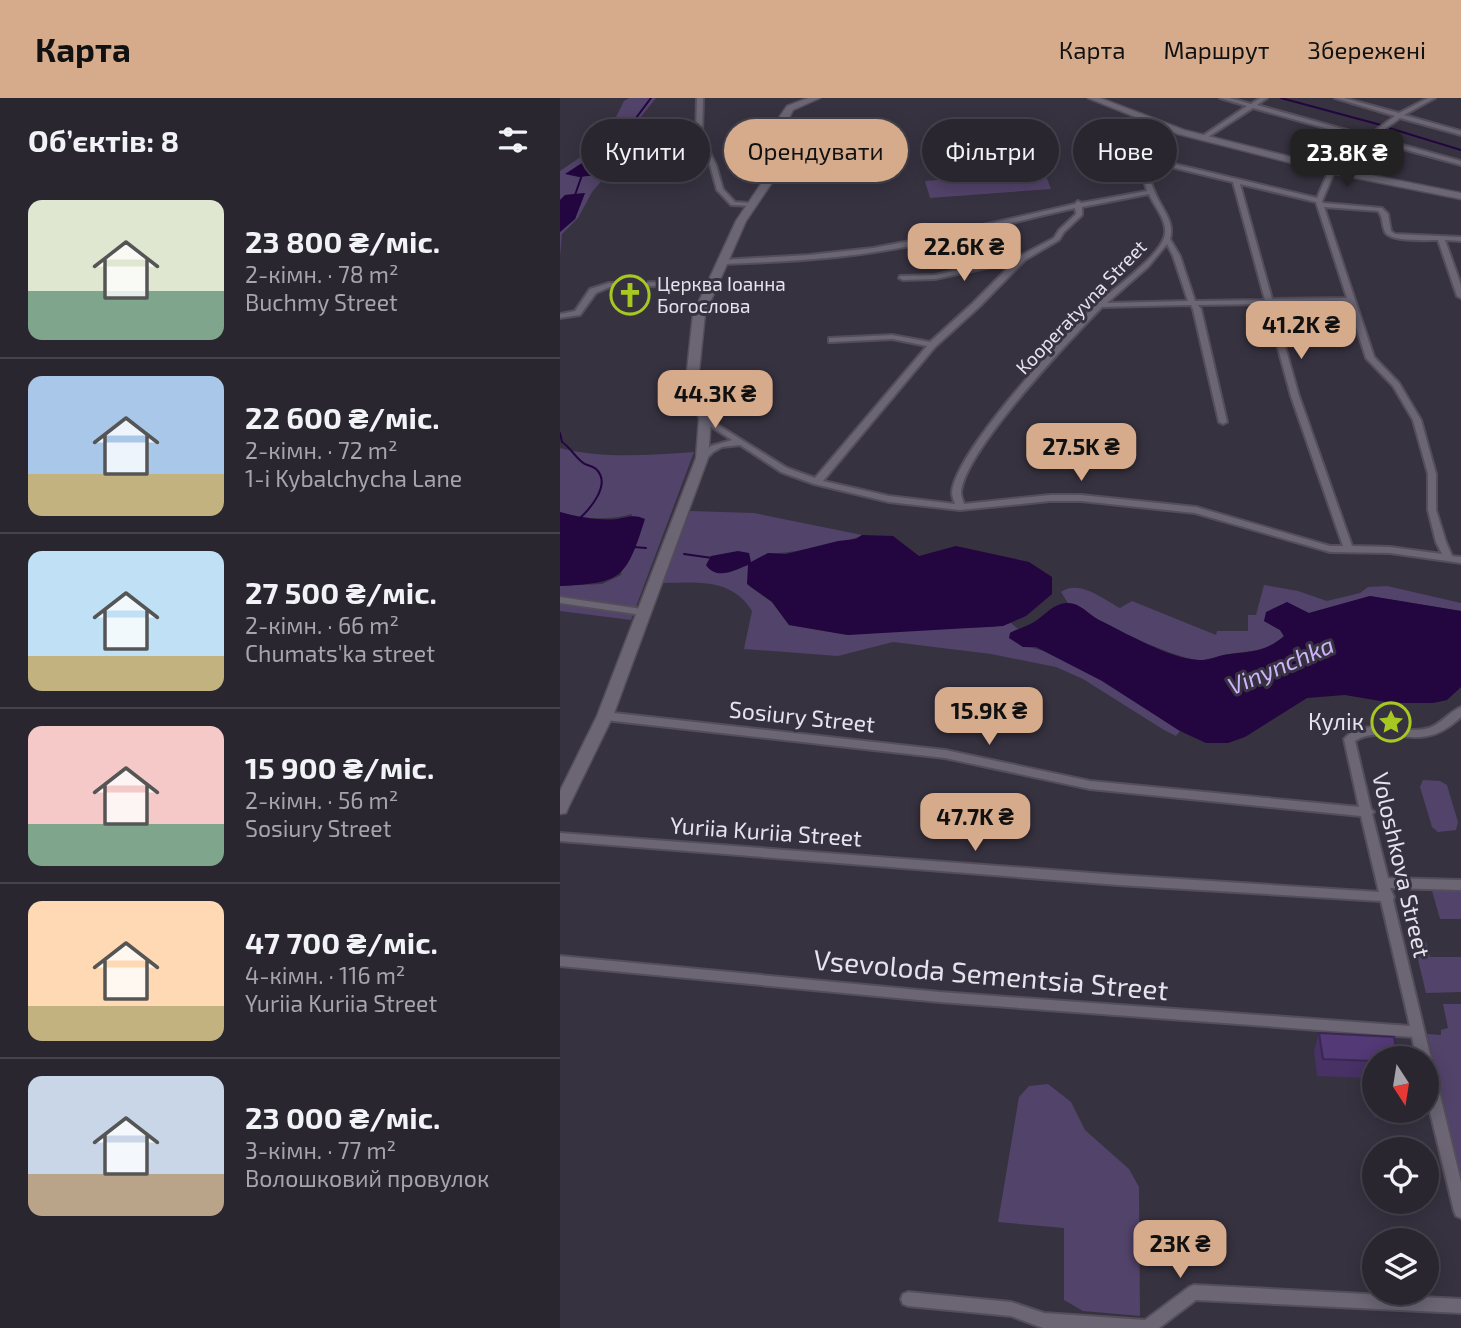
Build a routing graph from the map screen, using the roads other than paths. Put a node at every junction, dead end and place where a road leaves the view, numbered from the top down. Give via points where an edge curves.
1 (700, 98) edge
2 (816, 98) edge
3 (1092, 98) edge
4 (1223, 98) edge
5 (1265, 98) edge
6 (1338, 98) edge
7 (1431, 98) edge
8 (1253, 106) junction
9 (1401, 115) junction
10 (1141, 116) junction
11 (699, 119) edge
12 (1141, 119) edge
13 (1148, 119) edge
14 (1177, 130) edge
15 (1461, 132) edge
16 (1203, 138) junction
17 (1367, 139) junction
18 (710, 159) edge
19 (1461, 163) edge
20 (1177, 167) edge
21 (1331, 170) junction
22 (1236, 181) junction
23 (1147, 182) edge
24 (1150, 192) junction
25 (1461, 196) edge
26 (1320, 203) junction
27 (1079, 204) junction
28 (750, 205) junction
29 (1441, 238) junction
30 (1167, 239) junction
31 (1461, 239) edge
32 (1022, 258) junction
33 (724, 262) junction
34 (903, 278) dead end
35 (712, 284) junction
36 (1461, 296) edge
37 (1352, 300) junction
38 (1270, 302) junction
39 (1192, 304) junction
40 (1100, 305) junction
41 (560, 316) edge
42 (832, 340) dead end
43 (932, 345) junction
44 (705, 419) junction
45 (1223, 422) dead end
46 (743, 443) junction
47 (702, 458) junction
48 (817, 482) junction
49 (960, 507) junction
50 (1348, 547) junction
51 (1449, 559) junction
52 (1461, 560) edge
53 (560, 600) edge
54 (642, 612) junction
55 (1461, 711) edge
56 (606, 716) junction
57 (560, 808) edge
58 (1368, 812) junction
59 (560, 837) edge
60 (1384, 883) junction
61 (1461, 885) edge
62 (1388, 897) junction
63 (560, 961) edge
64 (1418, 1032) junction
65 (1421, 1046) edge
66 (1439, 1120) edge
67 (1461, 1211) edge
68 (908, 1299) dead end
69 (1461, 1306) edge

1 - 11 street
2 - 28 street via 790,108 785,116 770,178
3 - 10 street
4 - 8 street
5 - 8 street
6 - 9 street
7 - 9 street
8 - 16 street
8 - 17 street
9 - 15 street
9 - 17 street
10 - 12 street, Kooperatyvna Street
10 - 13 street
14 - 16 street
16 - 21 street
17 - 19 street
17 - 21 street
18 - 28 street via 723,196 737,205
20 - 22 street
21 - 25 street
21 - 26 street
22 - 26 street
22 - 38 street
23 - 24 street, Kooperatyvna Street
24 - 27 street
24 - 30 street, Kooperatyvna Street via 1167,227
26 - 29 street via 1380,209 1392,236
26 - 37 street
27 - 32 street via 1079,215 1057,239
27 - 33 street via 892,248
28 - 33 street
29 - 31 street
29 - 36 street
30 - 39 street via 1177,252
30 - 40 street, Kooperatyvna Street
32 - 34 street via 935,277
32 - 43 street
33 - 35 street
35 - 41 street via 609,285 593,291 577,313
35 - 44 street via 699,314 693,372
37 - 38 street
37 - 51 street via 1370,358 1396,385 1417,420 1432,474 1432,510
38 - 39 street
38 - 50 street via 1296,396
39 - 40 street
39 - 45 street via 1197,309
40 - 49 street, Kooperatyvna Street via 976,449 957,491
42 - 43 street via 891,337
43 - 48 street
44 - 46 street
44 - 47 street
46 - 47 street via 720,444
46 - 48 street via 784,470
47 - 54 street
48 - 49 street via 889,499
49 - 50 street via 1081,498 1196,510 1316,546
50 - 51 street
51 - 52 street
53 - 54 street
54 - 56 street
55 - 58 street, Voloshkova Street via 1432,731 1365,731 1349,739
56 - 57 street
56 - 58 street, Sosiury Street via 945,754 1090,785
58 - 60 street, Voloshkova Street
59 - 62 street, Yuriia Kuriia Street
60 - 61 street
60 - 62 street, Voloshkova Street
62 - 64 street, Voloshkova Street
63 - 64 street, Vsevoloda Sementsia Street via 940,997
64 - 65 street, Voloshkova Street
66 - 67 street
68 - 69 street via 1011,1309 1044,1321 1147,1328 1194,1292

